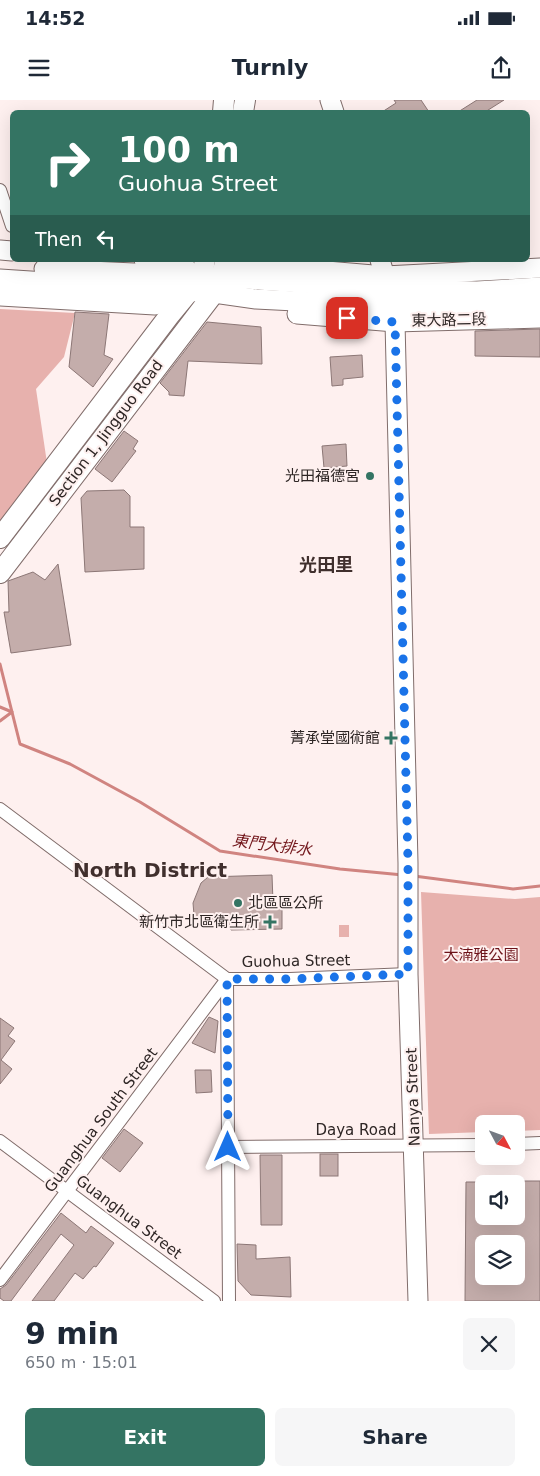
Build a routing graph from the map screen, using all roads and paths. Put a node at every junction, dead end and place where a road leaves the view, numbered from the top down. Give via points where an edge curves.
1 (0, 190) edge
2 (10, 220) edge
3 (170, 262) edge
4 (0, 267) edge
5 (540, 268) edge
6 (210, 276) edge
7 (0, 279) edge
8 (540, 287) edge
9 (388, 291) edge
10 (0, 296) edge
11 (540, 302) edge
12 (540, 318) edge
13 (0, 538) edge
14 (0, 573) edge
15 (0, 809) edge
16 (408, 974) junction
17 (227, 979) junction
18 (0, 1142) edge
19 (540, 1143) edge
20 (525, 1144) edge
21 (475, 1145) edge
22 (415, 1146) junction
23 (228, 1147) junction
24 (67, 1191) junction
25 (0, 1280) edge
26 (214, 1301) edge
27 (229, 1301) edge
28 (418, 1301) edge

1 - 2 street
3 - 6 street
4 - 6 street
5 - 9 street, 東大路二段
6 - 7 street
6 - 9 street
6 - 9 street, 東大路二段 via 237,310
6 - 10 street via 155,305
6 - 13 main road, Section 1, Jingguo Road via 169,316
6 - 14 main road, Section 1, Jingguo Road
8 - 9 street
9 - 11 street
9 - 12 street, 東大路二段
9 - 16 street, Nanya Street via 408,863
15 - 17 street, Guohua Street
16 - 17 street, Guohua Street
16 - 22 street, Nanya Street
17 - 23 street
17 - 24 street, Guanghua South Street
18 - 24 street, Guanghua Street
19 - 20 street
21 - 22 street, Daya Road
22 - 23 street, Daya Road
22 - 28 street, Nanya Street
23 - 27 street
24 - 25 street, Guanghua South Street
24 - 26 street, Guanghua Street

